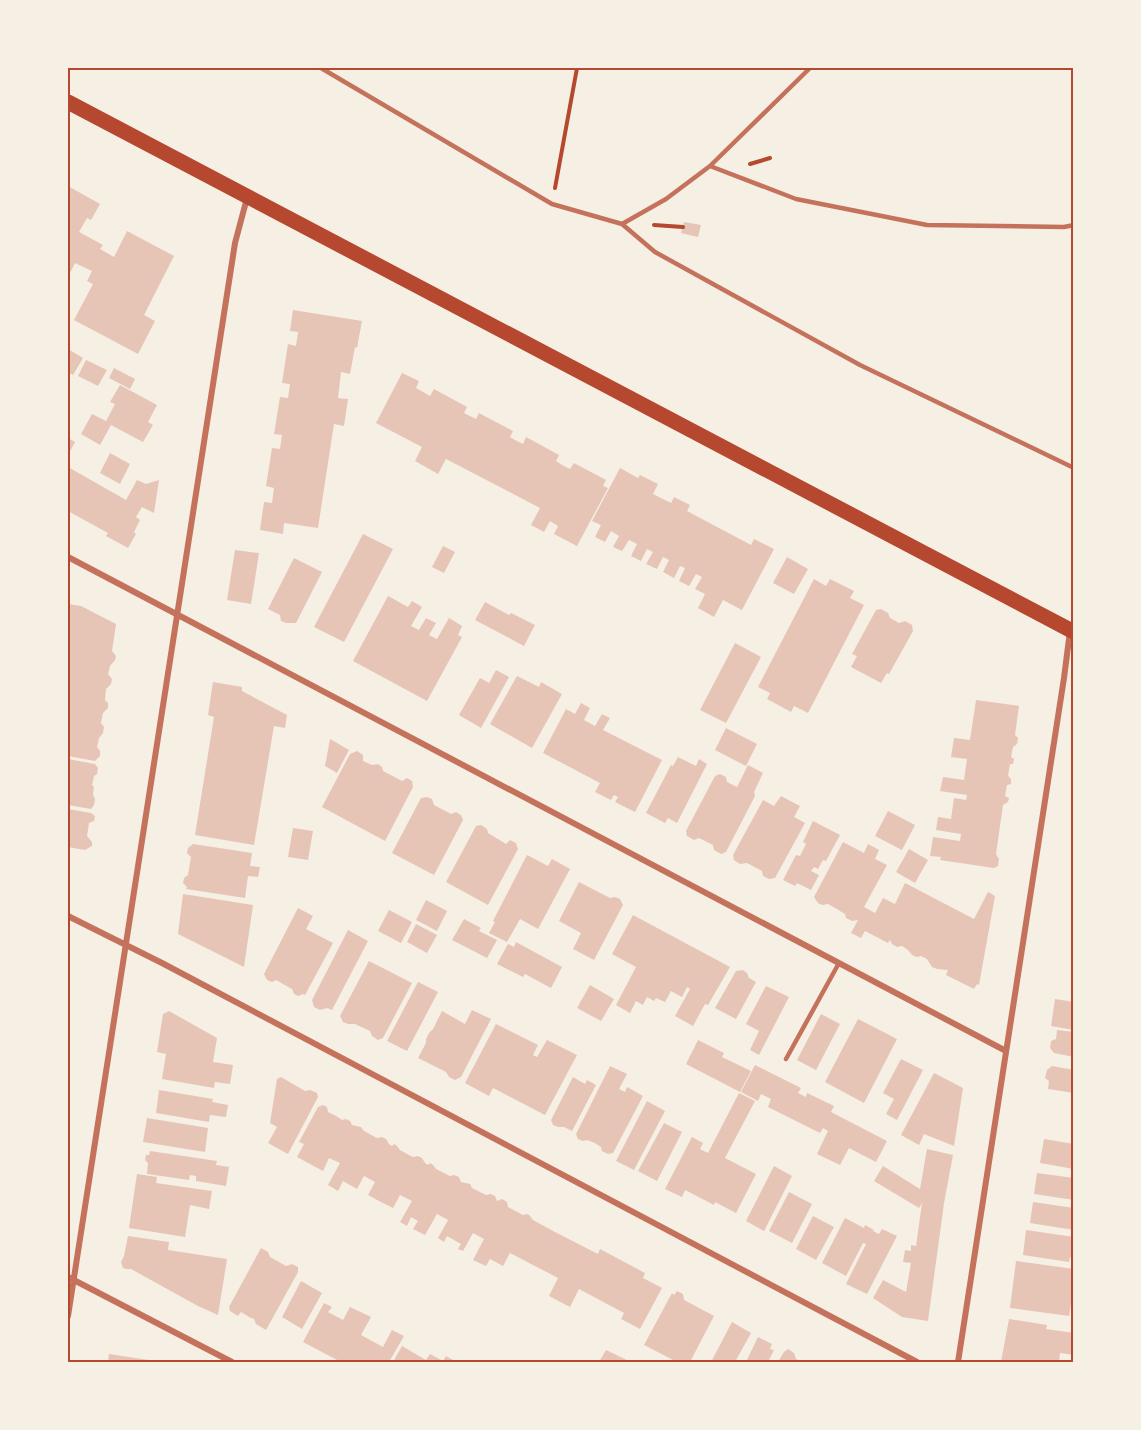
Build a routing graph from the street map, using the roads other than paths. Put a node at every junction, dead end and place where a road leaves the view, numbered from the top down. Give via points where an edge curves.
1 (321, 68) edge
2 (810, 68) edge
3 (68, 102) edge
4 (710, 166) junction
5 (248, 198) junction
6 (622, 224) junction
7 (1074, 225) edge
8 (1074, 468) edge
9 (68, 557) edge
10 (178, 615) junction
11 (1072, 632) edge
12 (68, 916) edge
13 (126, 945) junction
14 (839, 963) junction
15 (1006, 1051) junction
16 (786, 1059) dead end
17 (70, 1278) edge
18 (68, 1316) edge
19 (232, 1362) edge
20 (917, 1362) edge
21 (958, 1362) edge

1 - 6 lane via 552,204
2 - 4 lane
3 - 5 main road
4 - 6 lane via 666,199
4 - 7 lane via 796,199 927,225
5 - 10 street via 235,243
5 - 11 main road
6 - 8 lane via 655,252 860,365
9 - 10 street
10 - 13 street
10 - 14 street
11 - 15 street
12 - 13 street
13 - 17 street
13 - 20 street
14 - 15 street
14 - 16 lane
15 - 21 street
17 - 18 street
17 - 19 street

